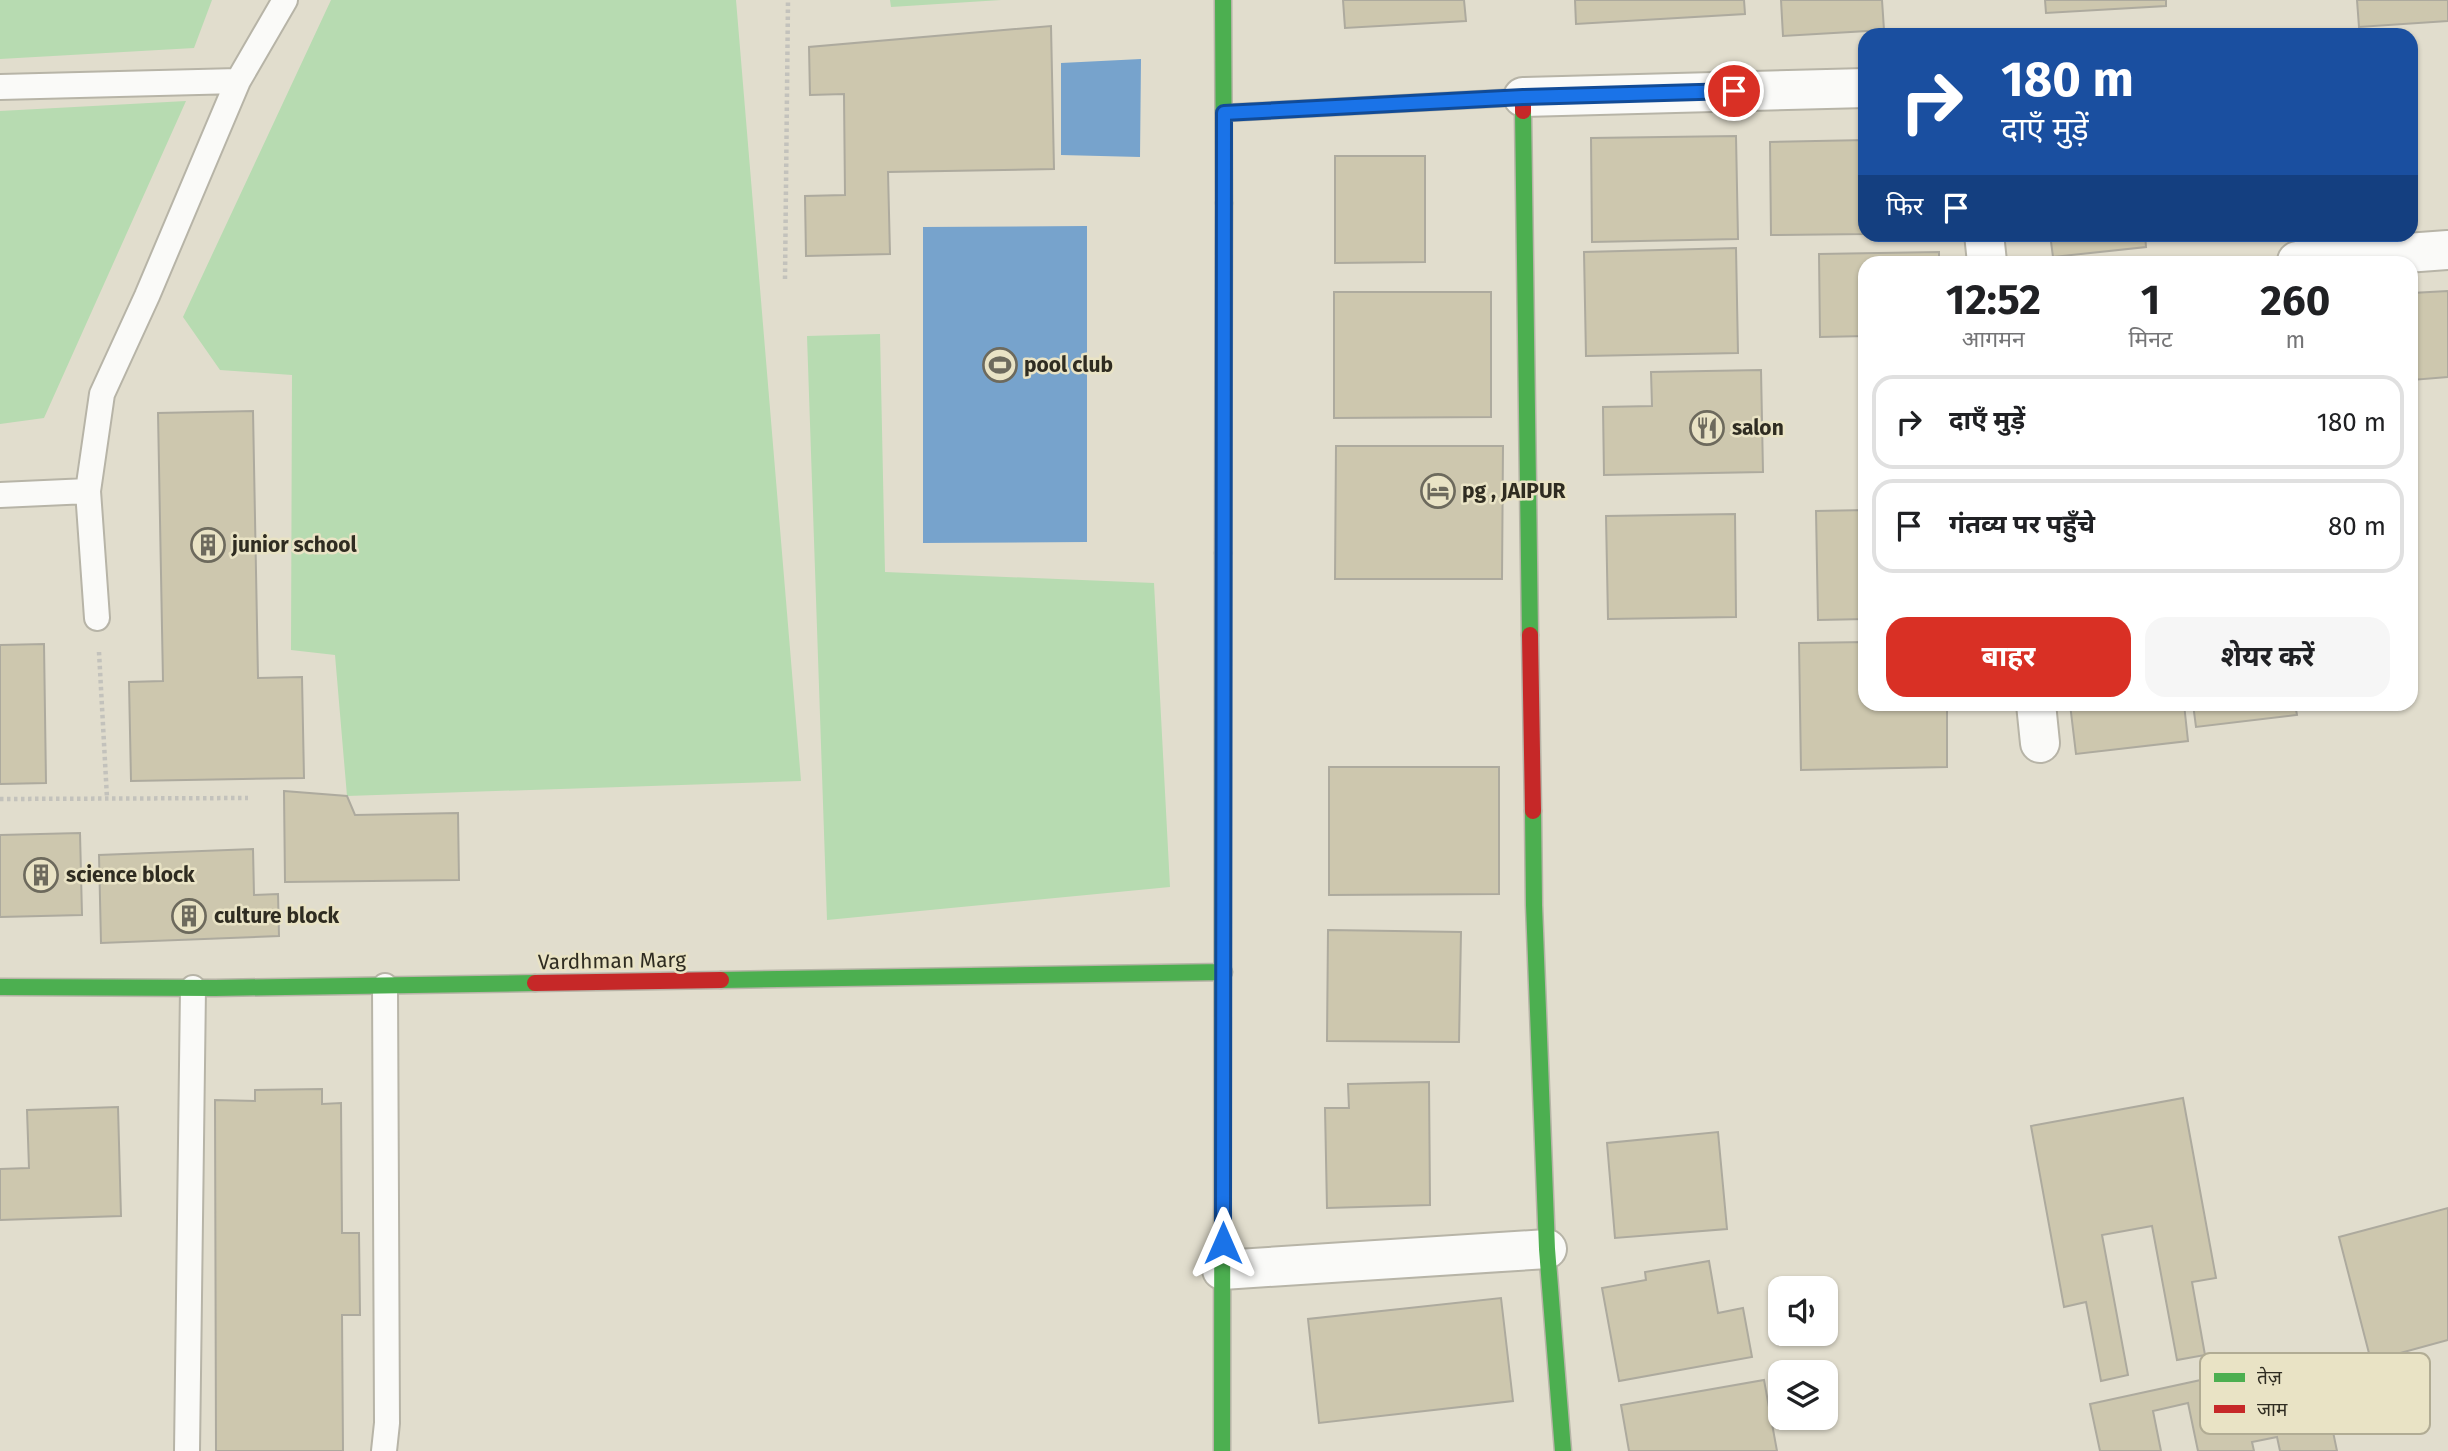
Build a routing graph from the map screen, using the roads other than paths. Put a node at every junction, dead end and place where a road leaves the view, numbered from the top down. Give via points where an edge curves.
1 (285, 0) edge
2 (1223, 0) edge
3 (238, 81) junction
4 (0, 88) edge
5 (1858, 88) edge
6 (1523, 97) junction
7 (1224, 113) junction
8 (2448, 250) edge
9 (2297, 253) edge
10 (88, 491) junction
11 (0, 495) edge
12 (97, 618) road end
13 (2037, 711) edge
14 (2040, 743) dead end
15 (1224, 972) junction
16 (385, 986) junction
17 (0, 987) edge
18 (193, 988) junction
19 (1547, 1249) junction
20 (1222, 1270) junction
21 (187, 1451) edge
22 (384, 1451) edge
23 (1222, 1451) edge
24 (1563, 1451) edge

1 - 3 lane
2 - 7 street
3 - 4 lane
3 - 10 lane via 102,394
5 - 6 street
6 - 7 street
6 - 19 street via 1534,905
7 - 15 street
8 - 9 street
10 - 11 lane
10 - 12 lane
13 - 14 street
15 - 16 street, Vardhman Marg
15 - 20 street
16 - 18 street, Vardhman Marg
16 - 22 lane
17 - 18 street, Vardhman Marg
18 - 21 lane
19 - 20 street
19 - 24 street
20 - 23 street

